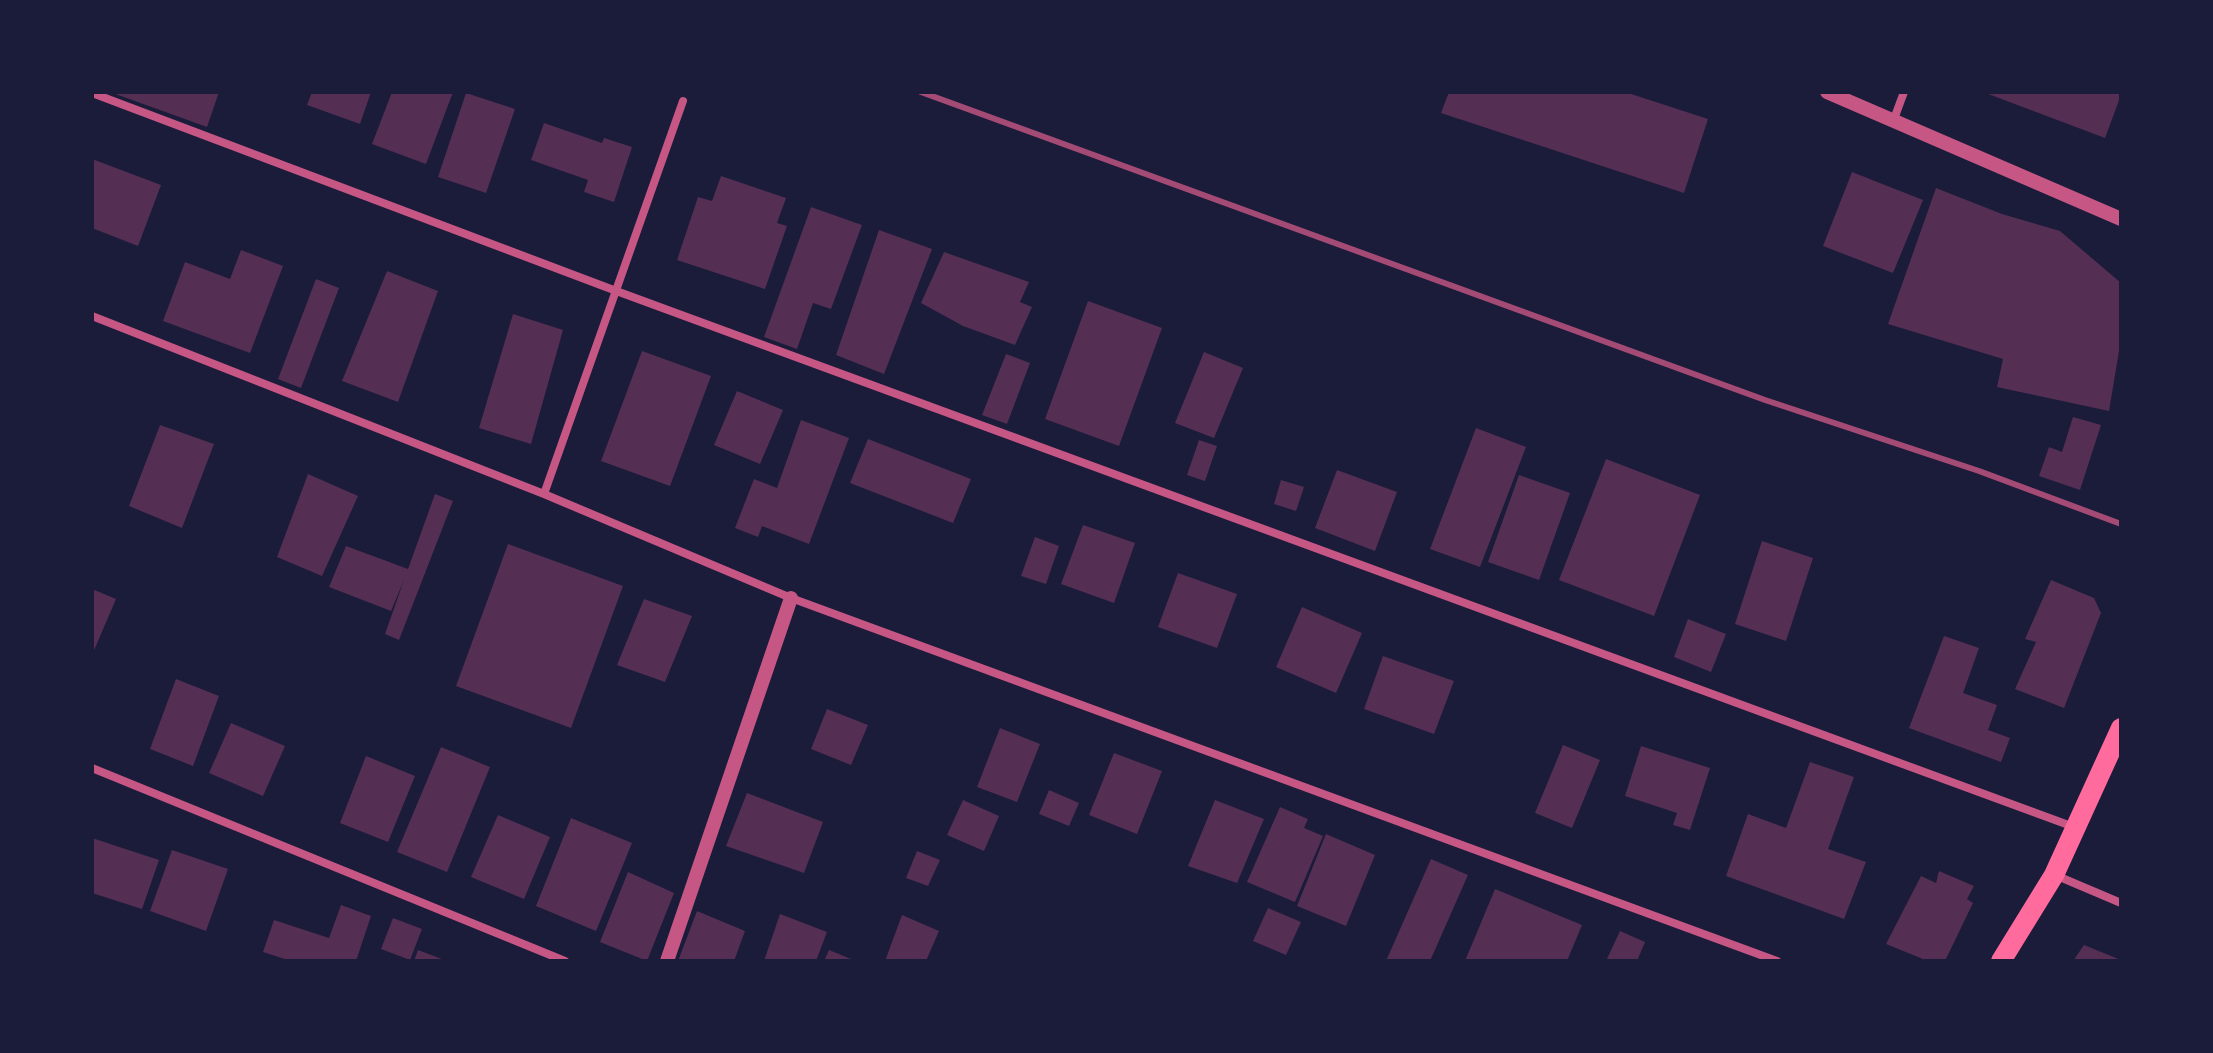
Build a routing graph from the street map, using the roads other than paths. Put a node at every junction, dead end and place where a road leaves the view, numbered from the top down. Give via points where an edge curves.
1 (1827, 92) edge
2 (1904, 92) edge
3 (92, 93) edge
4 (683, 101) dead end
5 (1894, 119) junction
6 (2121, 219) edge
7 (619, 292) junction
8 (92, 316) edge
9 (544, 494) junction
10 (791, 598) junction
11 (2121, 728) edge
12 (92, 768) edge
13 (2074, 827) junction
14 (2054, 875) junction
15 (2121, 903) edge
16 (565, 961) edge
17 (667, 961) edge
18 (1777, 961) edge
19 (2001, 961) edge

1 - 5 street
2 - 5 street
3 - 7 street
4 - 7 street
5 - 6 street
7 - 9 street
7 - 13 street
8 - 9 street
9 - 10 street
10 - 17 street
10 - 18 street
11 - 13 main road
12 - 16 street
13 - 14 main road
14 - 15 street
14 - 19 main road

